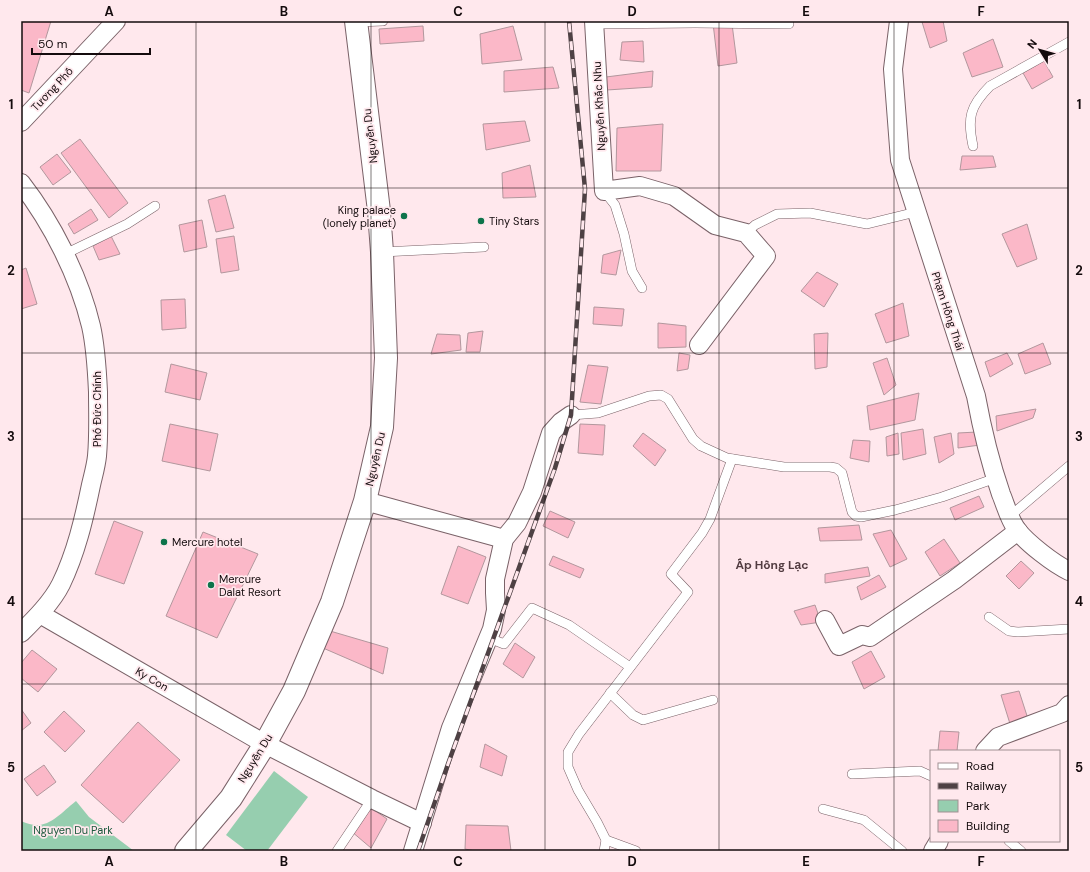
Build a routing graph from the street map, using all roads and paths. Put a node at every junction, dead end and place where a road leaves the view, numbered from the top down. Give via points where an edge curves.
1 (116, 21) edge
2 (384, 21) edge
3 (899, 21) edge
4 (357, 22) edge
5 (594, 23) edge
6 (789, 24) dead end
7 (1069, 42) edge
8 (21, 122) edge
9 (973, 146) dead end
10 (21, 183) edge
11 (604, 191) junction
12 (155, 206) dead end
13 (916, 212) junction
14 (746, 233) junction
15 (484, 247) dead end
16 (382, 252) junction
17 (65, 254) junction
18 (642, 288) dead end
19 (699, 345) dead end
20 (571, 415) joint
21 (732, 459) junction
22 (1069, 466) edge
23 (996, 478) junction
24 (365, 501) junction
25 (1014, 524) junction
26 (504, 539) junction
27 (1069, 571) edge
28 (40, 614) junction
29 (989, 617) dead end
30 (825, 620) dead end
31 (1069, 629) edge
32 (21, 633) edge
33 (488, 638) junction
34 (630, 667) junction
35 (610, 693) junction
36 (713, 700) dead end
37 (1069, 705) edge
38 (265, 744) junction
39 (986, 750) edge
40 (852, 774) dead end
41 (930, 776) edge
42 (372, 799) junction
43 (823, 809) dead end
44 (422, 823) junction
45 (606, 840) junction
46 (938, 842) edge
47 (1010, 842) edge
48 (186, 851) edge
49 (336, 851) edge
50 (413, 851) edge
51 (604, 851) edge
52 (636, 851) edge
53 (902, 851) edge
54 (933, 851) edge
55 (1021, 851) edge

1 - 8 street, Tương Phố
2 - 4 lane
3 - 13 street, Phạm Hồng Thái via 893,69 900,160
4 - 16 street, Nguyễn Du
5 - 6 lane
5 - 11 street, Nguyễn Khắc Nhu
7 - 9 lane via 990,86 981,95 972,109 970,132
10 - 17 street, Phó Đức Chính via 34,200
11 - 14 street via 640,186 674,196 715,225
11 - 18 lane via 615,205 632,271
12 - 17 lane via 126,224
13 - 14 lane via 867,224 810,213 776,214
13 - 23 street, Phạm Hồng Thái via 976,396 983,434
14 - 19 street via 766,256
15 - 16 lane
16 - 24 street, Nguyễn Du via 386,358 382,427
17 - 28 street, Phó Đức Chính via 90,325 95,349 98,430 96,458 76,547 60,585
20 - 21 lane via 598,414 649,396 661,395 668,399 693,439 701,446
20 - 26 street via 551,433 532,492 517,523
21 - 23 lane via 784,467 836,468 842,473 852,512 861,517 922,503
21 - 34 lane via 710,519 671,574 688,592
22 - 25 lane
23 - 25 street, Phạm Hồng Thái
24 - 26 street
24 - 38 street, Nguyễn Du via 332,602 294,691
25 - 27 street via 1058,566
25 - 30 street via 954,580 870,637 862,635 839,646
26 - 33 street via 495,579 496,610
28 - 32 street, Phó Đức Chính
28 - 38 street, Ky Con
29 - 31 lane via 1009,631
33 - 34 lane via 504,644 532,608 569,625
33 - 44 street via 451,728
34 - 35 lane
35 - 36 lane via 633,715 643,720
35 - 45 lane via 568,752 568,767
37 - 39 street via 1062,713 998,737
38 - 42 street, Ky Con
38 - 48 street, Nguyễn Du via 231,798
40 - 41 lane via 920,771
42 - 44 street, Ky Con
42 - 49 lane
43 - 53 lane via 864,820
44 - 50 street
45 - 51 lane
45 - 52 lane
46 - 54 street
47 - 55 lane

